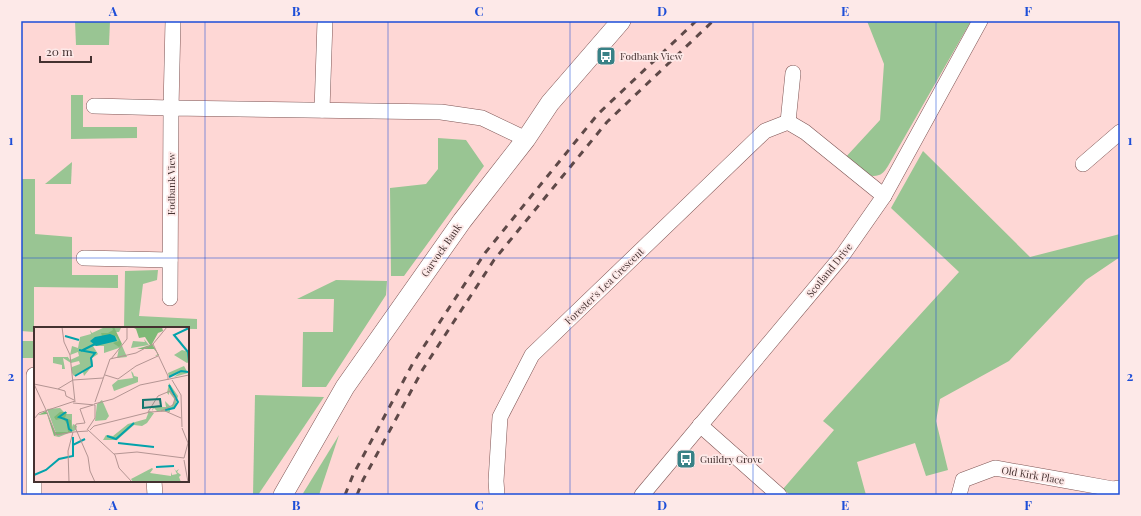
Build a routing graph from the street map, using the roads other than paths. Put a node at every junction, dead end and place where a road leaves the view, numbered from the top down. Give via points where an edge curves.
1 (173, 21) edge
2 (325, 21) edge
3 (621, 21) edge
4 (980, 21) edge
5 (793, 73) dead end
6 (94, 106) dead end
7 (171, 108) junction
8 (322, 110) junction
9 (788, 122) junction
10 (1120, 132) edge
11 (526, 139) junction
12 (1083, 164) dead end
13 (884, 196) junction
14 (84, 258) dead end
15 (170, 260) junction
16 (170, 298) dead end
17 (34, 375) edge
18 (700, 425) junction
19 (154, 482) edge
20 (1120, 488) edge
21 (34, 495) edge
22 (154, 495) edge
23 (283, 495) edge
24 (497, 495) edge
25 (642, 495) edge
26 (779, 495) edge
27 (959, 495) edge

1 - 7 street, Fodbank View
2 - 8 street
3 - 11 street, Garvock Bank via 550,103
4 - 13 street, Scotland Drive
5 - 9 street
6 - 7 street
7 - 8 street
7 - 15 street, Fodbank View
8 - 11 street via 441,112 482,118
9 - 13 street
9 - 24 street, Forester's Lea Crescent via 765,131 532,356 500,417
10 - 12 street
11 - 23 street, Garvock Bank via 462,221 345,387
13 - 18 street, Scotland Drive via 842,256
14 - 15 street
15 - 16 street, Fodbank View
17 - 21 street
18 - 25 street, Scotland Drive
18 - 26 street
19 - 22 street
20 - 27 street, Old Kirk Place via 995,468 963,480

